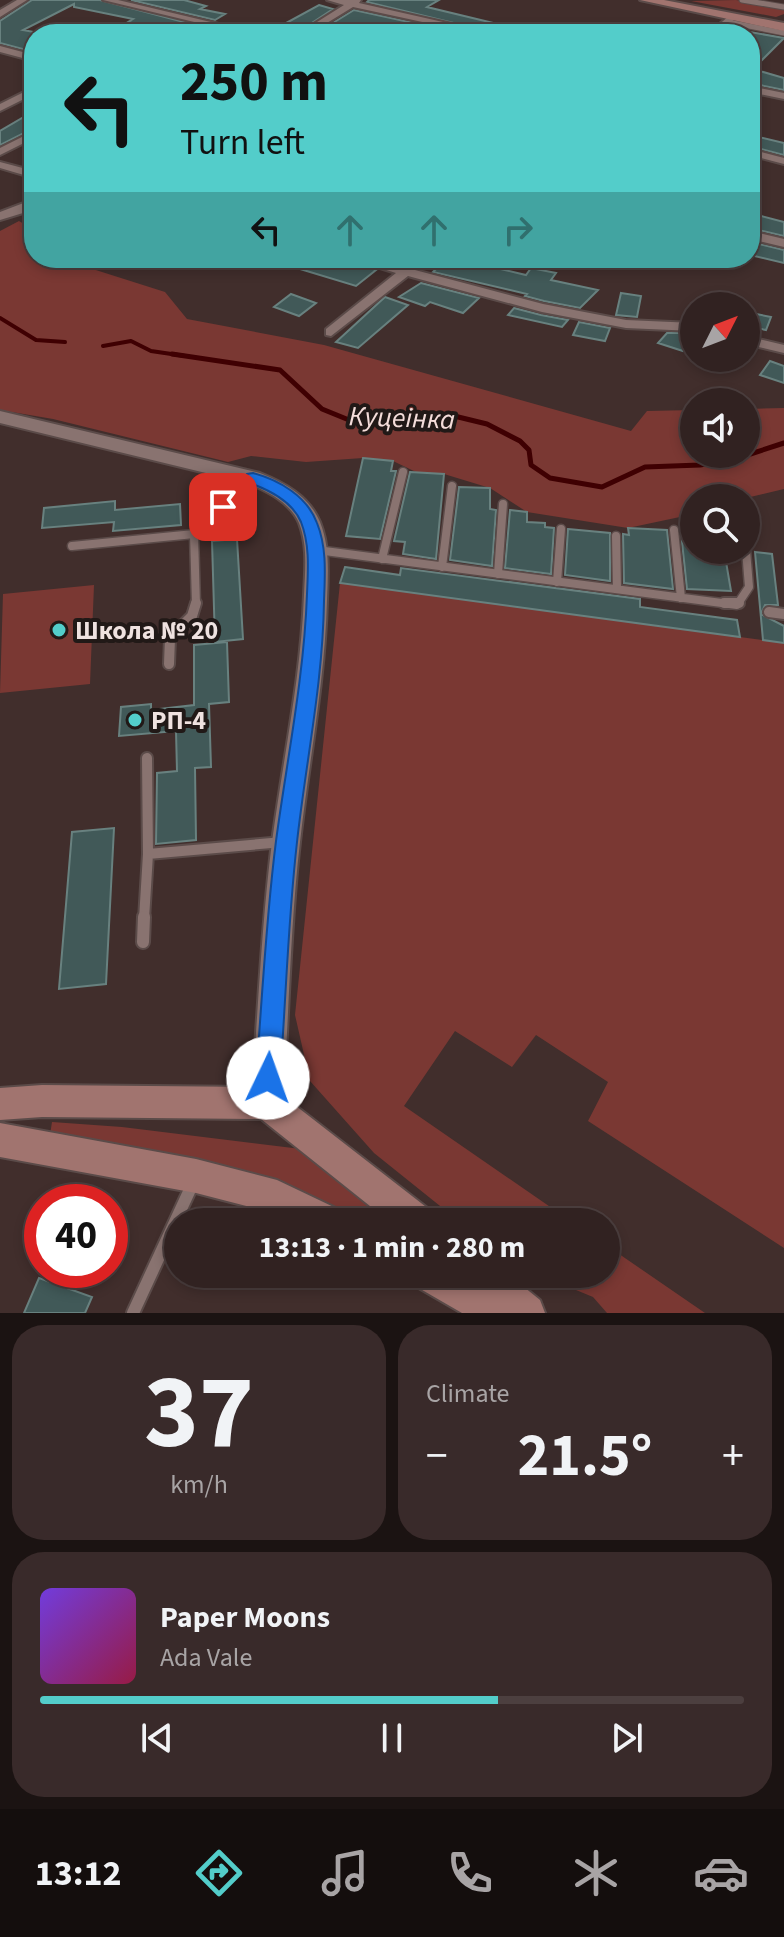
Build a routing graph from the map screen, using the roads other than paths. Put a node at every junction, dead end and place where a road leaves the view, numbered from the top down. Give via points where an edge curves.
1 (23, 0) edge
2 (107, 0) edge
3 (331, 0) edge
4 (646, 0) edge
5 (742, 0) edge
6 (356, 2) edge
7 (0, 4) edge
8 (12, 6) junction
9 (784, 7) edge
10 (0, 14) edge
11 (731, 19) junction
12 (212, 24) edge
13 (320, 24) edge
14 (449, 24) edge
15 (725, 24) edge
16 (781, 26) edge
17 (0, 49) edge
18 (24, 55) edge
19 (760, 91) edge
20 (24, 95) edge
21 (784, 96) edge
22 (1, 107) edge
23 (24, 139) edge
24 (0, 152) edge
25 (760, 155) edge
26 (784, 161) edge
27 (0, 165) edge
28 (24, 172) edge
29 (24, 208) edge
30 (0, 216) edge
31 (760, 237) edge
32 (784, 243) edge
33 (391, 268) edge
34 (411, 268) edge
35 (406, 272) junction
36 (680, 326) edge
37 (331, 332) dead end
38 (760, 343) edge
39 (784, 349) edge
40 (0, 417) edge
41 (403, 472) dead end
42 (253, 478) junction
43 (452, 486) dead end
44 (503, 504) dead end
45 (561, 529) dead end
46 (674, 530) dead end
47 (194, 534) junction
48 (616, 536) dead end
49 (72, 546) dead end
50 (317, 550) junction
51 (382, 559) junction
52 (748, 564) edge
53 (442, 567) junction
54 (498, 574) junction
55 (557, 582) junction
56 (617, 589) junction
57 (681, 598) junction
58 (769, 612) dead end
59 (784, 614) edge
60 (169, 664) dead end
61 (147, 758) dead end
62 (286, 842) junction
63 (148, 854) junction
64 (143, 942) dead end
65 (267, 1103) junction
66 (0, 1104) edge
67 (0, 1140) edge
68 (196, 1176) junction
69 (299, 1208) edge
70 (400, 1208) edge
71 (454, 1288) edge
72 (497, 1288) edge
73 (133, 1313) edge
74 (497, 1313) edge
75 (527, 1313) edge

1 - 8 street
2 - 12 street
3 - 6 street
4 - 11 main road
5 - 9 lane
6 - 13 street
6 - 14 street
7 - 8 street
8 - 10 street
11 - 15 street
11 - 16 main road
17 - 18 street
19 - 21 street
20 - 22 street
23 - 24 street
25 - 26 street
27 - 28 street
29 - 30 street
31 - 32 street
33 - 35 street
34 - 35 street
35 - 36 street via 626,324
35 - 37 street
38 - 39 street
40 - 42 street
41 - 51 lane
42 - 47 lane
42 - 50 street via 296,502 309,521
43 - 53 lane
44 - 54 lane
45 - 55 lane
46 - 57 lane
47 - 49 lane
47 - 60 lane via 196,605 170,638
48 - 56 lane
50 - 51 lane
50 - 62 street via 306,717
51 - 53 lane
52 - 57 lane via 751,579 745,599 737,605
53 - 54 lane
54 - 55 lane
55 - 56 lane
56 - 57 lane
58 - 59 lane
61 - 63 lane
62 - 63 lane
62 - 65 street
63 - 64 lane
65 - 66 main road
65 - 70 main road
67 - 68 main road
68 - 69 main road
68 - 73 lane
71 - 74 main road
72 - 75 main road

